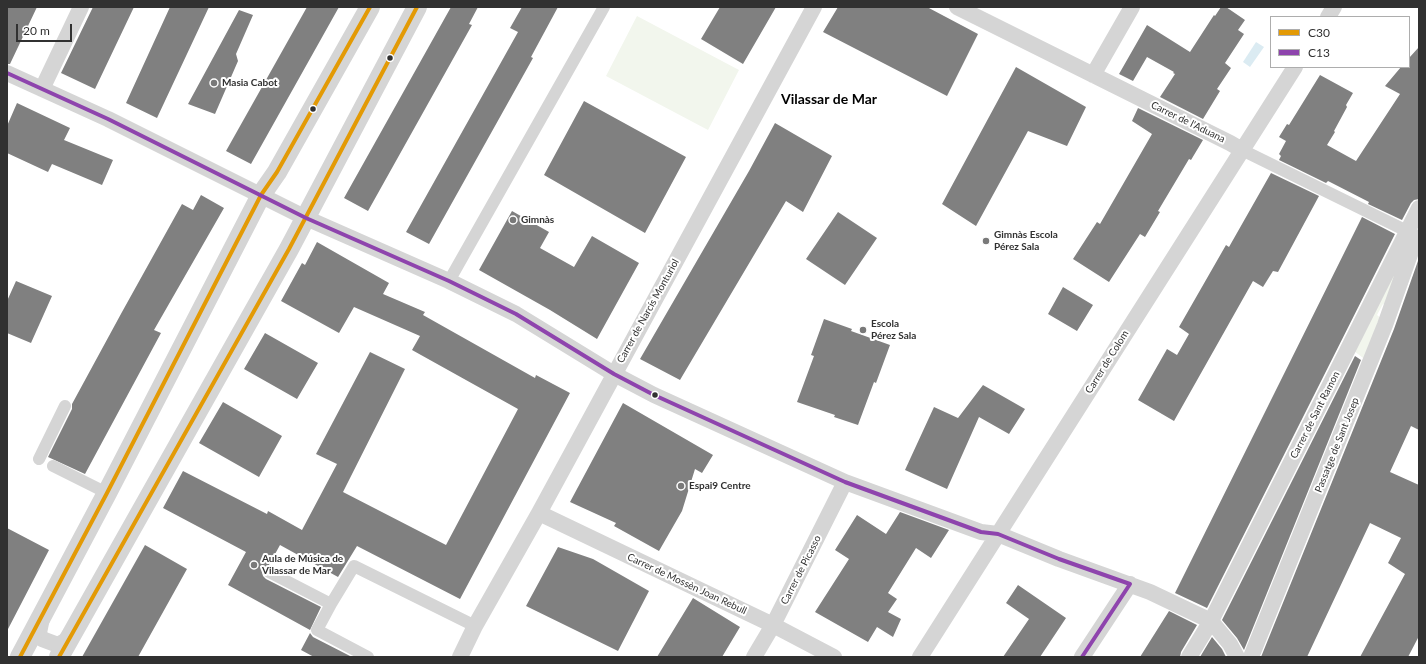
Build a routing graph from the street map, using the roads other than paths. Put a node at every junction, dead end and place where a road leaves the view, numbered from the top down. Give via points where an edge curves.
1 (81, 7) edge
2 (370, 7) edge
3 (417, 7) edge
4 (604, 7) edge
5 (814, 7) edge
6 (957, 7) edge
7 (1132, 7) edge
8 (1334, 7) edge
9 (1329, 16) edge
10 (1295, 68) edge
11 (1093, 75) junction
12 (8, 77) edge
13 (42, 89) junction
14 (1242, 150) junction
15 (261, 195) junction
16 (1419, 208) edge
17 (306, 218) junction
18 (1414, 234) edge
19 (449, 281) junction
20 (614, 374) junction
21 (65, 406) dead end
22 (39, 459) dead end
23 (53, 466) dead end
24 (845, 482) junction
25 (107, 493) junction
26 (539, 513) junction
27 (998, 534) junction
28 (269, 572) dead end
29 (1130, 584) junction
30 (331, 604) junction
31 (42, 615) junction
32 (1211, 621) junction
33 (773, 625) junction
34 (475, 626) junction
35 (72, 634) junction
36 (20, 657) edge
37 (59, 657) edge
38 (368, 657) edge
39 (460, 657) edge
40 (754, 657) edge
41 (834, 657) edge
42 (920, 657) edge
43 (1082, 657) edge
44 (1189, 657) edge
45 (1238, 657) edge
46 (1251, 657) edge

1 - 13 street
2 - 15 street via 277,172
3 - 17 street
4 - 19 street
5 - 20 street, Carrer de Narcís Monturiol
6 - 11 street, Carrer de l'Aduana
7 - 11 street
8 - 9 street
10 - 14 street, Carrer de Colom
11 - 14 street, Carrer de l'Aduana
12 - 13 street
13 - 15 street
14 - 18 street, Carrer de l'Aduana
14 - 27 street, Carrer de Colom
15 - 17 street
15 - 25 street
16 - 18 street, Carrer de Sant Ramon
17 - 19 street
17 - 35 street
18 - 32 street, Carrer de Sant Ramon
18 - 46 street, Passatge de Sant Josep via 1413,246 1385,325
19 - 20 street via 516,314
20 - 24 street
20 - 26 street, Carrer de Narcís Monturiol
21 - 22 street
23 - 25 street
24 - 27 street via 981,532
24 - 33 street, Carrer de Picasso
25 - 31 street
26 - 33 street, Carrer de Mossèn Joan Rebull
26 - 34 street, Carrer de Narcís Monturiol
27 - 29 street
27 - 42 street, Carrer de Colom
28 - 30 street
29 - 32 street
29 - 43 street
30 - 34 street via 354,566
30 - 38 street via 317,630
31 - 35 street via 38,633 42,640 58,644
31 - 36 street
32 - 44 street, Carrer de Sant Ramon
32 - 45 street
33 - 40 street, Carrer de Picasso
33 - 41 street, Carrer de Mossèn Joan Rebull
34 - 39 street, Carrer de Narcís Monturiol
35 - 37 street

